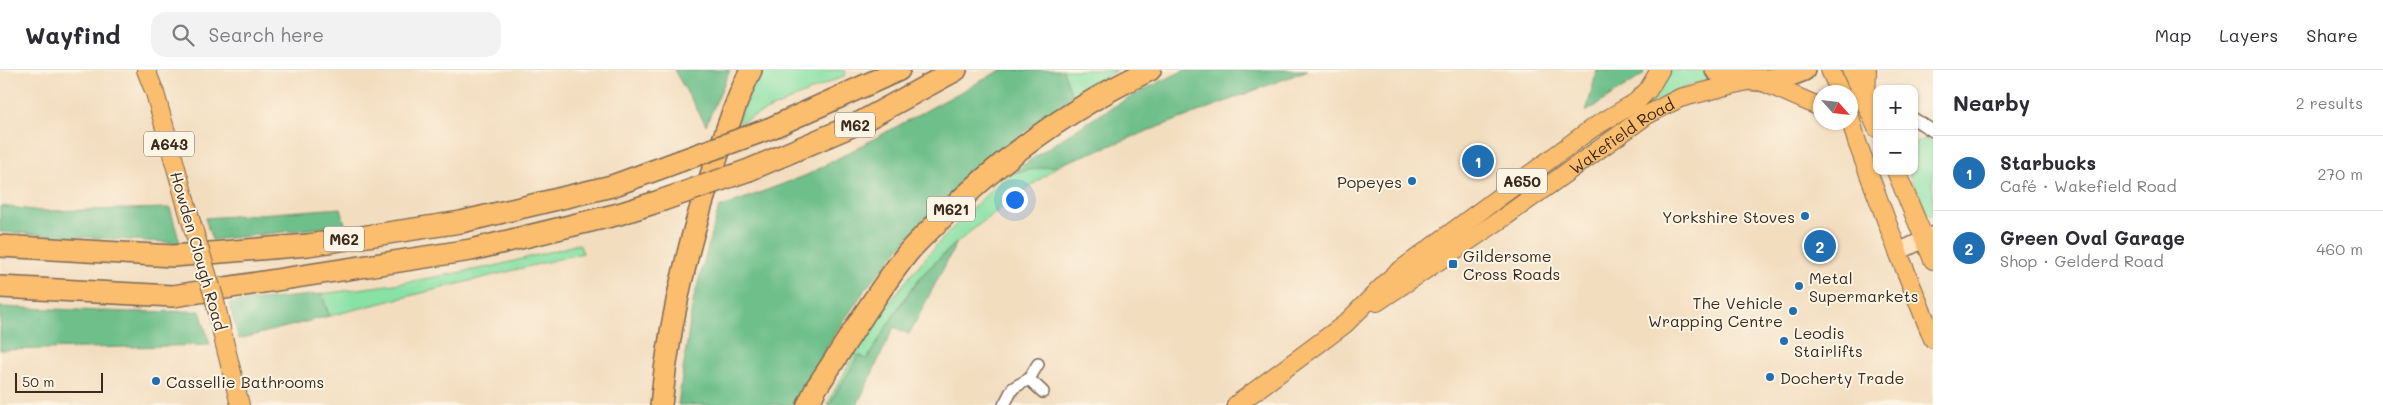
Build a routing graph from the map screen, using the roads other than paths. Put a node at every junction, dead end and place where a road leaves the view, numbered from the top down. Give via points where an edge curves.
1 (146, 70) edge
2 (751, 70) edge
3 (899, 70) edge
4 (956, 70) edge
5 (972, 70) edge
6 (1150, 70) edge
7 (1660, 70) edge
8 (1716, 70) edge
9 (1804, 70) edge
10 (1830, 70) edge
11 (1851, 70) edge
12 (1867, 70) edge
13 (1755, 81) junction
14 (1837, 85) edge
15 (1813, 104) edge
16 (1866, 105) junction
17 (1873, 120) edge
18 (861, 122) junction
19 (1918, 122) edge
20 (1846, 130) edge
21 (1854, 130) edge
22 (1933, 131) edge
23 (1857, 142) junction
24 (1898, 175) edge
25 (1929, 237) edge
26 (0, 246) edge
27 (1898, 252) junction
28 (1933, 260) edge
29 (1425, 262) junction
30 (0, 287) edge
31 (1933, 339) edge
32 (1038, 364) dead end
33 (1029, 379) junction
34 (1043, 392) dead end
35 (240, 405) edge
36 (661, 405) edge
37 (808, 405) edge
38 (1004, 405) edge
39 (1236, 405) edge

1 - 35 main road, Howden Clough Road / A643, bridge via 214,297
2 - 36 highway via 738,96 702,202 675,300
3 - 26 highway, M62, bridge via 771,128 612,186 461,222 308,245 172,256
4 - 18 highway, M62
5 - 18 highway
6 - 37 highway, M621 via 1035,137 991,171 952,208 906,254 816,388
7 - 29 main road, Wakefield Road / A650 via 1636,102 1592,130
8 - 13 highway
9 - 13 highway
10 - 14 main road
11 - 16 main road
12 - 16 main road
13 - 15 main road
13 - 29 main road, Wakefield Road / A650 via 1680,98 1647,115
16 - 17 main road
18 - 30 highway, M62, bridge via 749,170 660,201 471,250 173,296
19 - 22 street
20 - 23 main road
21 - 23 main road
23 - 27 main road
24 - 25 main road
25 - 27 street
25 - 28 main road
27 - 31 main road
29 - 39 main road, Wakefield Road / A650
32 - 33 street
33 - 34 street
33 - 38 street via 1013,388

